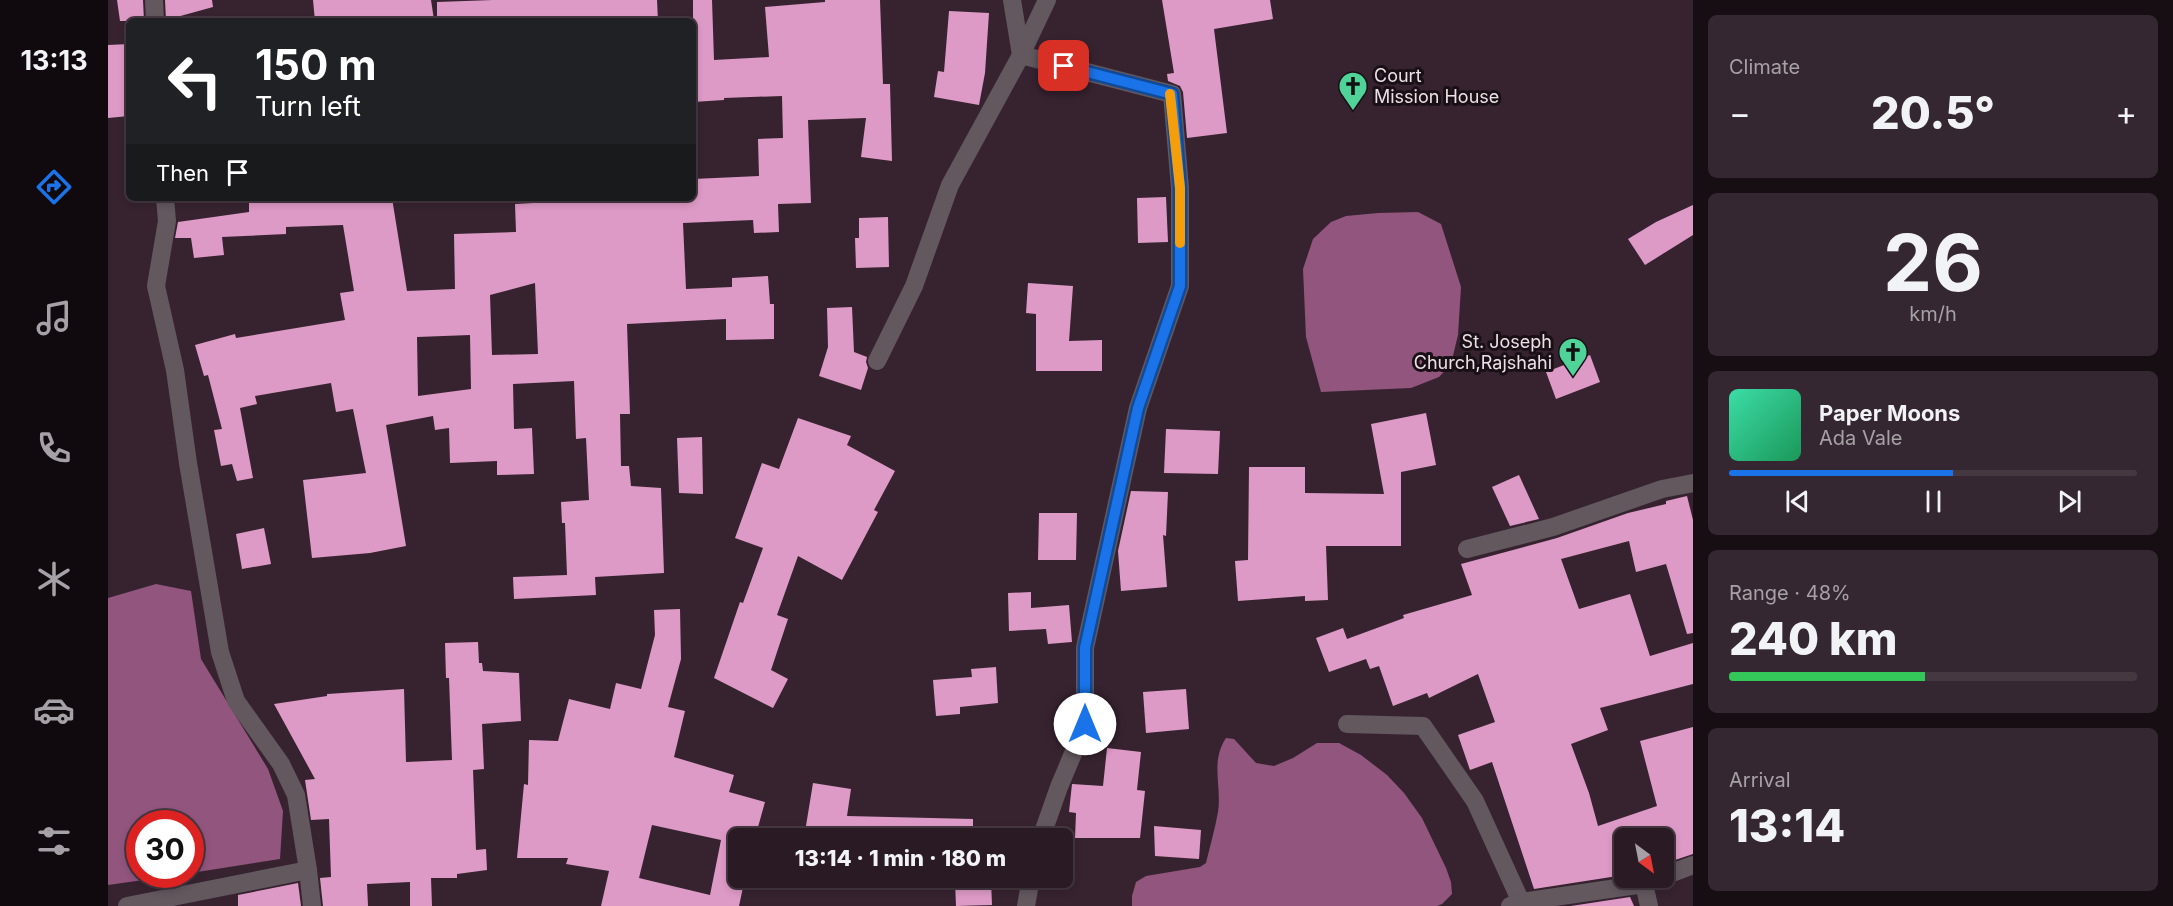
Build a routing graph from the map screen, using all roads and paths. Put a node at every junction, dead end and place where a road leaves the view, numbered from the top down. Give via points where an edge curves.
1 (154, 0) edge
2 (1012, 0) edge
3 (1047, 0) edge
4 (155, 18) edge
5 (1021, 55) junction
6 (165, 201) edge
7 (877, 361) dead end
8 (1693, 483) edge
9 (1467, 549) dead end
10 (1347, 724) dead end
11 (1045, 828) edge
12 (1693, 865) edge
13 (308, 870) junction
14 (1674, 872) edge
15 (1614, 886) edge
16 (1029, 888) edge
17 (1654, 888) edge
18 (1516, 904) edge
19 (127, 906) edge
20 (312, 906) edge
21 (1026, 906) edge
22 (1649, 906) edge

1 - 4 street
2 - 5 street
3 - 5 street
5 - 7 street via 950,185 914,286
5 - 11 street via 1172,94 1180,188 1180,286 1138,408 1085,648 1085,724
6 - 13 street via 167,221 156,286 175,370 220,652 236,701 281,764 296,795
8 - 9 street
10 - 18 street via 1423,726 1475,801
12 - 14 street
13 - 19 street
13 - 20 street
15 - 18 street
16 - 21 street
17 - 22 street

